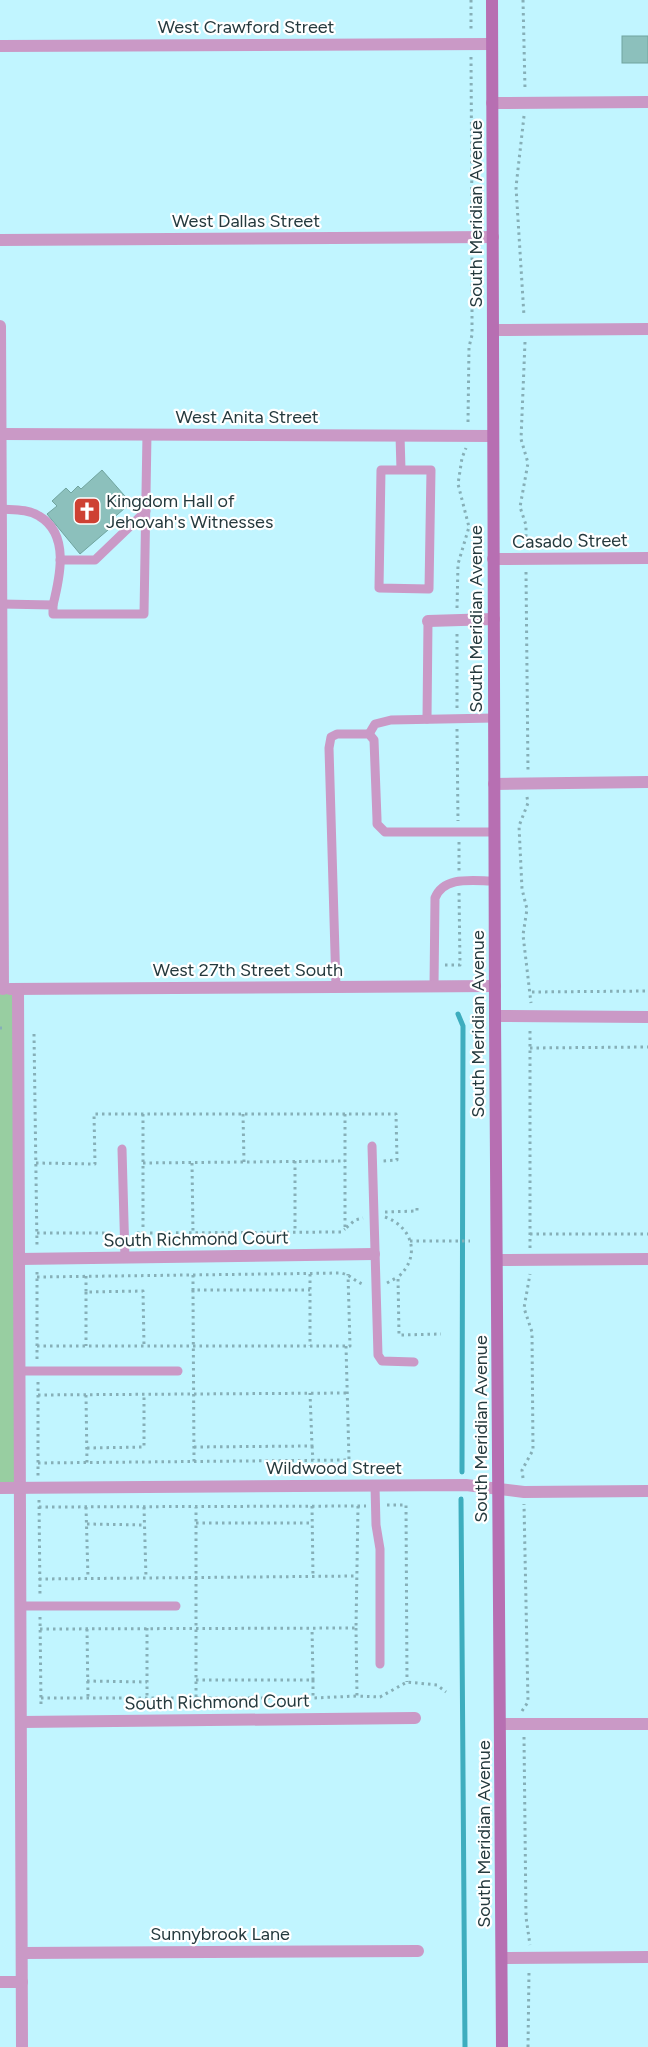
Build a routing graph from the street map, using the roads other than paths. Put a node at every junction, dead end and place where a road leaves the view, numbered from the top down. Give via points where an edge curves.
1 (492, 0) edge
2 (492, 44) junction
3 (0, 46) edge
4 (648, 102) edge
5 (492, 103) junction
6 (493, 237) junction
7 (0, 240) edge
8 (0, 326) edge
9 (648, 329) edge
10 (494, 330) junction
11 (1, 434) edge
12 (147, 434) junction
13 (400, 435) junction
14 (493, 436) junction
15 (401, 470) junction
16 (1, 509) junction
17 (146, 511) junction
18 (648, 558) edge
19 (493, 559) junction
20 (60, 560) junction
21 (1, 604) junction
22 (53, 605) junction
23 (494, 619) junction
24 (428, 621) joint
25 (0, 630) edge
26 (494, 718) junction
27 (427, 719) junction
28 (369, 734) junction
29 (648, 782) edge
30 (494, 784) junction
31 (495, 832) junction
32 (495, 881) junction
33 (434, 986) junction
34 (495, 986) junction
35 (336, 987) junction
36 (2, 989) edge
37 (18, 989) junction
38 (495, 1016) junction
39 (648, 1017) edge
40 (372, 1146) dead end
41 (122, 1149) dead end
42 (374, 1254) junction
43 (125, 1258) junction
44 (19, 1259) junction
45 (648, 1259) edge
46 (497, 1260) junction
47 (414, 1362) dead end
48 (19, 1371) junction
49 (178, 1371) dead end
50 (375, 1486) junction
51 (0, 1488) edge
52 (20, 1488) junction
53 (498, 1488) junction
54 (648, 1491) edge
55 (20, 1606) junction
56 (176, 1606) dead end
57 (380, 1664) dead end
58 (415, 1718) dead end
59 (21, 1722) junction
60 (500, 1724) junction
61 (648, 1724) edge
62 (418, 1950) dead end
63 (22, 1953) junction
64 (648, 1957) edge
65 (502, 1958) junction
66 (0, 1982) edge
67 (22, 1982) junction
68 (22, 2047) edge
69 (502, 2047) edge

1 - 2 main road, South Meridian Avenue
2 - 3 street, West Crawford Street
2 - 5 main road, South Meridian Avenue
4 - 5 street
5 - 6 main road, South Meridian Avenue
6 - 7 street, West Dallas Street
6 - 10 main road, South Meridian Avenue
8 - 11 street
9 - 10 street
10 - 14 main road, South Meridian Avenue
11 - 12 street, West Anita Street
11 - 16 street
12 - 13 street, West Anita Street
12 - 17 lane
13 - 14 street, West Anita Street
13 - 15 lane
14 - 19 main road, South Meridian Avenue
15 - 15 lane via 381,470 379,588 429,589 431,470
16 - 20 lane via 27,511 40,516 60,548
16 - 21 street
17 - 20 lane via 94,560
17 - 22 lane via 144,614 53,614
18 - 19 street, Casado Street
19 - 23 main road, South Meridian Avenue
20 - 22 lane
21 - 22 lane
21 - 25 street
23 - 24 street
23 - 26 main road, South Meridian Avenue
24 - 27 lane
25 - 36 street
26 - 27 lane
26 - 30 main road, South Meridian Avenue
27 - 28 lane via 383,721 375,724
28 - 31 lane via 374,740 376,753 377,819 381,830 391,833
28 - 35 lane via 337,734 329,742
29 - 30 street
30 - 31 main road, South Meridian Avenue
31 - 32 main road, South Meridian Avenue
32 - 33 lane via 459,881 438,889 435,898
32 - 34 main road, South Meridian Avenue
33 - 34 street, West 27th Street South
33 - 35 street, West 27th Street South
34 - 38 main road, South Meridian Avenue
35 - 37 street, West 27th Street South
36 - 37 street, West 27th Street South
37 - 44 street
38 - 39 street
38 - 46 main road, South Meridian Avenue
40 - 42 lane
41 - 43 lane
42 - 43 street, South Richmond Court
42 - 47 lane via 378,1355 388,1363
43 - 44 street, South Richmond Court
44 - 48 street
45 - 46 street
46 - 53 main road, South Meridian Avenue
48 - 49 lane
48 - 52 street
50 - 52 street, Wildwood Street
50 - 53 street, Wildwood Street
50 - 57 lane via 380,1549
51 - 52 street, Wildwood Street
52 - 55 street
53 - 54 street, Wildwood Street via 524,1492
53 - 60 main road, South Meridian Avenue
55 - 56 lane
55 - 59 street
58 - 59 street, South Richmond Court
59 - 63 street
60 - 61 street
60 - 65 main road, South Meridian Avenue
62 - 63 street, Sunnybrook Lane
63 - 67 street
64 - 65 street
65 - 69 main road, South Meridian Avenue
66 - 67 street
67 - 68 street

